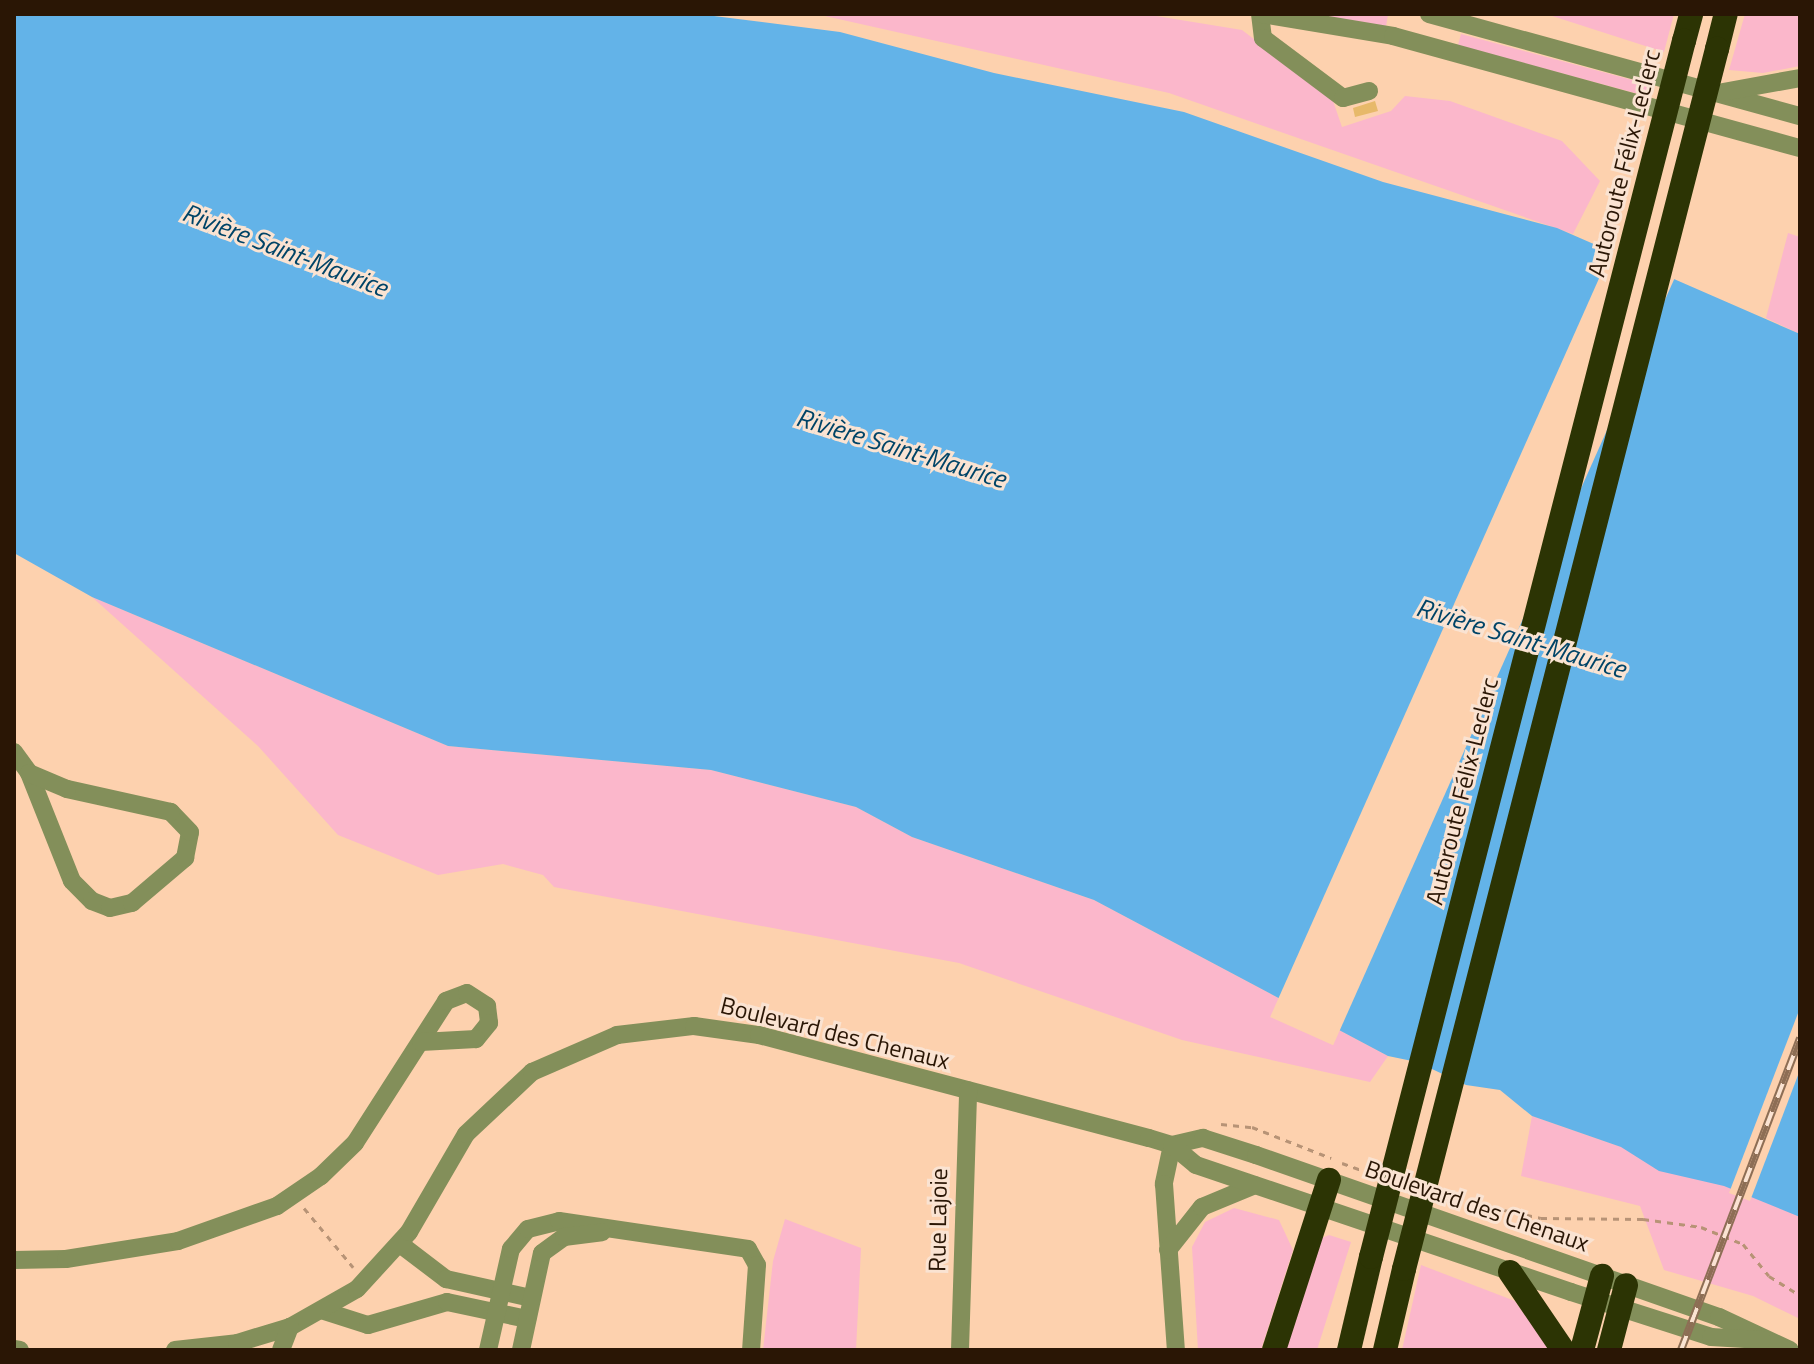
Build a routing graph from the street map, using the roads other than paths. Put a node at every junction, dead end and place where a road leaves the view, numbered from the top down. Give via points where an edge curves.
1 (1261, 14) edge
2 (1426, 14) edge
3 (1691, 14) edge
4 (1726, 14) edge
5 (1416, 42) junction
6 (1800, 78) edge
7 (1369, 91) dead end
8 (1720, 93) junction
9 (1800, 116) edge
10 (1800, 148) edge
11 (14, 752) edge
12 (29, 773) junction
13 (421, 1042) dead end
14 (968, 1090) junction
15 (1172, 1145) junction
16 (1329, 1180) junction
17 (1255, 1185) junction
18 (1320, 1208) junction
19 (612, 1231) junction
20 (400, 1244) junction
21 (1168, 1250) junction
22 (14, 1260) edge
23 (1510, 1272) junction
24 (1598, 1288) junction
25 (500, 1292) junction
26 (1623, 1296) junction
27 (531, 1298) junction
28 (324, 1311) junction
29 (496, 1312) junction
30 (527, 1319) junction
31 (290, 1327) junction
32 (208, 1348) edge
33 (175, 1350) edge
34 (281, 1350) edge
35 (488, 1350) edge
36 (521, 1350) edge
37 (751, 1350) edge
38 (960, 1350) edge
39 (1176, 1350) edge
40 (1274, 1350) edge
41 (1349, 1350) edge
42 (1385, 1350) edge
43 (1563, 1350) edge
44 (1582, 1350) edge
45 (1609, 1350) edge
46 (1790, 1350) edge

1 - 5 street
1 - 7 street via 1263,38 1345,106
2 - 5 street
2 - 8 street
3 - 41 highway, Autoroute Félix-Leclerc, bridge
4 - 42 highway, bridge
5 - 10 street
6 - 8 street
8 - 9 street
11 - 12 street
12 - 12 street via 72,881 98,904 132,903 185,858 190,832 171,812 76,792
13 - 22 street via 355,1143 321,1176 277,1206 166,1244 79,1258
14 - 15 street, Boulevard des Chenaux
14 - 20 street, Boulevard des Chenaux via 725,1028 662,1027 617,1035 545,1065 499,1099 460,1142
14 - 38 street, Rue Lajoie
15 - 16 street, Boulevard des Chenaux via 1203,1138
15 - 17 street, Boulevard des Chenaux via 1196,1165
15 - 21 street via 1164,1184
16 - 18 highway
16 - 24 street, Boulevard des Chenaux
17 - 18 street, Boulevard des Chenaux
17 - 21 street via 1202,1207
18 - 23 street, Boulevard des Chenaux
18 - 40 highway
19 - 25 street via 571,1221 538,1224 511,1249
19 - 27 street via 552,1244 537,1262
19 - 37 street via 731,1244 753,1252 757,1272
20 - 25 street via 446,1279
20 - 28 street, Boulevard des Chenaux via 357,1289
21 - 39 street
23 - 24 street, Boulevard des Chenaux
23 - 43 highway
24 - 26 street, Boulevard des Chenaux
24 - 44 highway
25 - 27 street
25 - 29 street
26 - 45 highway
26 - 46 street, Boulevard des Chenaux via 1711,1337 1762,1340
27 - 30 street
28 - 29 street via 368,1325 441,1302
28 - 31 street, Boulevard des Chenaux
29 - 30 street
29 - 35 street
30 - 36 street
31 - 32 street, Boulevard des Chenaux
31 - 34 street
32 - 33 street, Boulevard des Chenaux

